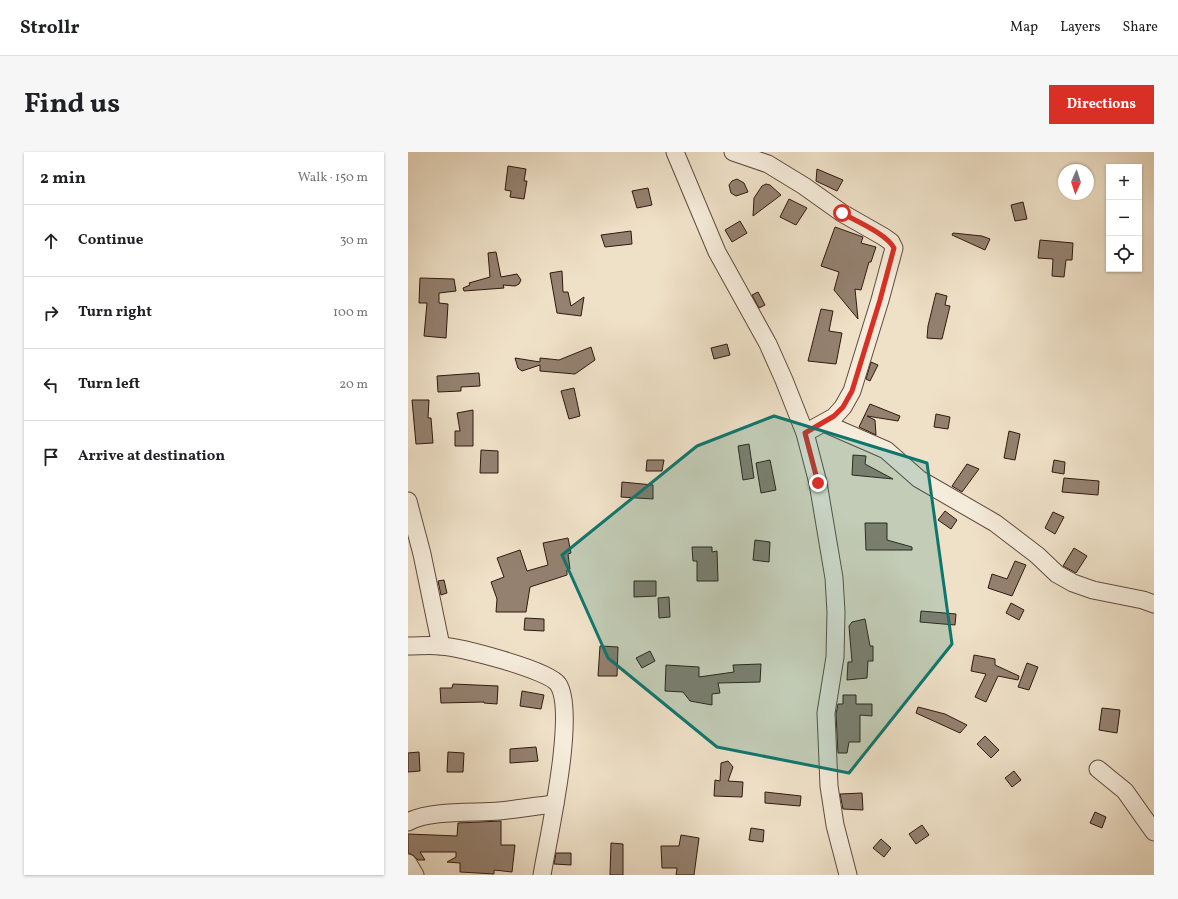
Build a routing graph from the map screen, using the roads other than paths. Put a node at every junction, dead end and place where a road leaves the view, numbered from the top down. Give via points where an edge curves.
1 (733, 152) edge
2 (678, 153) edge
3 (824, 423) junction
4 (805, 433) junction
5 (408, 501) edge
6 (1154, 604) edge
7 (408, 646) edge
8 (441, 646) junction
9 (1098, 769) dead end
10 (555, 804) junction
11 (408, 822) edge
12 (1154, 832) edge
13 (408, 863) edge
14 (843, 874) edge
15 (415, 875) edge
16 (542, 875) edge

1 - 3 street via 768,164 842,213 884,237 894,248 852,391 843,407
2 - 4 street via 717,252 768,344
3 - 4 street
3 - 6 street via 886,450 919,479 994,523 1037,555 1057,574 1073,583
4 - 14 street via 818,483 834,578 835,657 826,713 829,786
5 - 8 street
7 - 8 street
8 - 10 street via 481,653 545,675 558,683 563,696 564,742
9 - 12 street via 1124,791
10 - 11 street via 499,811 430,815
10 - 16 street
13 - 15 street

